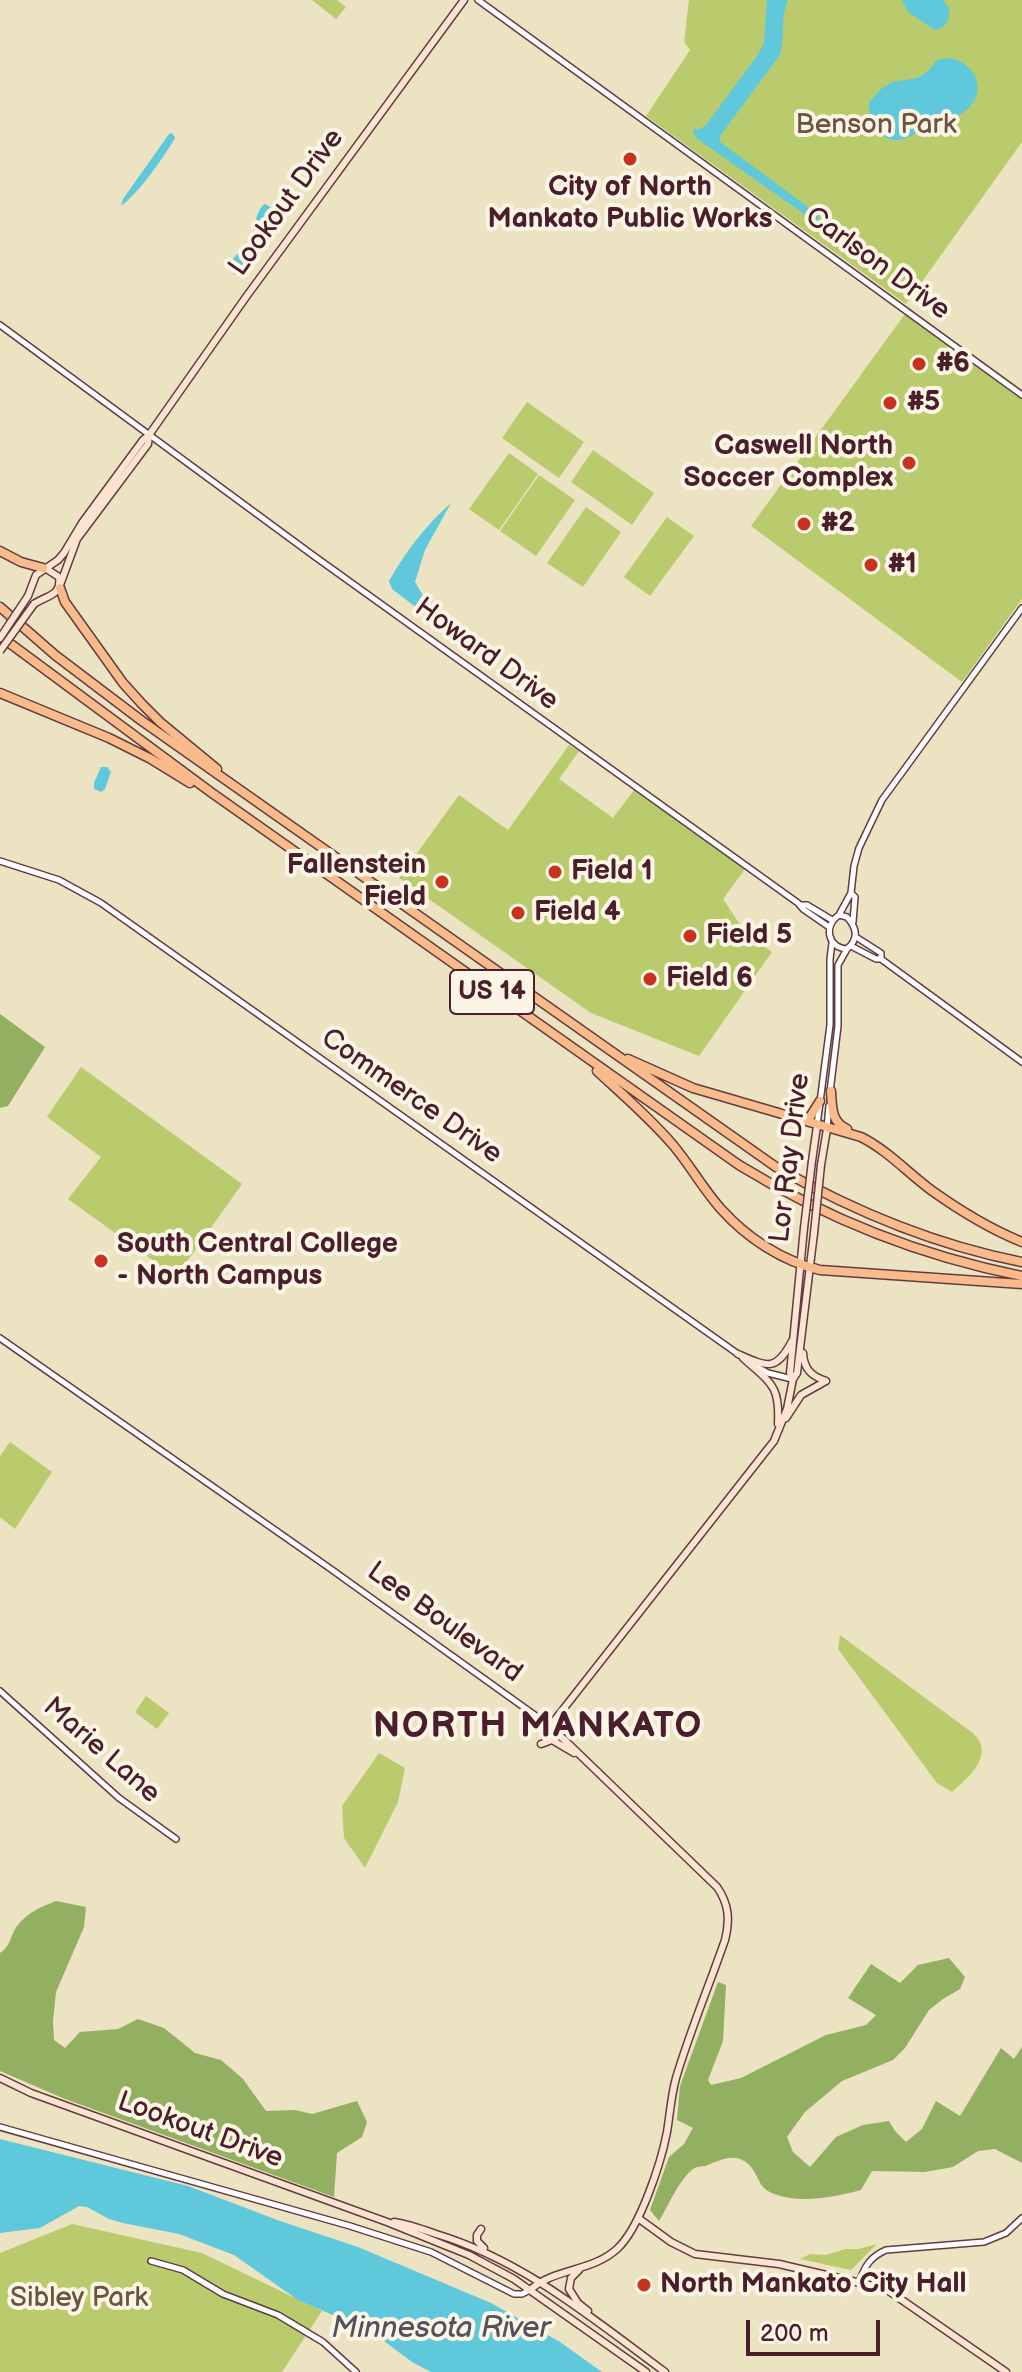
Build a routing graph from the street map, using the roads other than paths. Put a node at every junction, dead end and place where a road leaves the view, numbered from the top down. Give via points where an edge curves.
1 (464, 0) edge
2 (478, 0) edge
3 (0, 325) edge
4 (1022, 395) edge
5 (149, 435) junction
6 (0, 551) edge
7 (44, 568) junction
8 (60, 587) junction
9 (0, 607) edge
10 (1022, 608) edge
11 (0, 637) edge
12 (0, 651) edge
13 (0, 693) edge
14 (228, 782) junction
15 (212, 793) junction
16 (0, 861) edge
17 (851, 893) junction
18 (801, 905) junction
19 (839, 915) junction
20 (832, 920) junction
21 (853, 923) junction
22 (829, 927) junction
23 (856, 936) junction
24 (832, 943) junction
25 (849, 948) junction
26 (881, 959) junction
27 (834, 986) junction
28 (570, 1047) junction
29 (606, 1049) junction
30 (1022, 1062) edge
31 (831, 1091) junction
32 (820, 1101) junction
33 (800, 1121) junction
34 (822, 1127) junction
35 (873, 1143) junction
36 (1022, 1242) edge
37 (1022, 1262) edge
38 (800, 1264) junction
39 (811, 1268) junction
40 (1022, 1276) edge
41 (1022, 1284) edge
42 (0, 1338) edge
43 (794, 1338) junction
44 (802, 1342) junction
45 (741, 1356) junction
46 (793, 1379) junction
47 (778, 1433) junction
48 (0, 1691) edge
49 (550, 1726) junction
50 (541, 1744) dead end
51 (584, 1759) junction
52 (176, 1839) dead end
53 (0, 2078) edge
54 (0, 2127) edge
55 (638, 2218) junction
56 (1022, 2218) edge
57 (387, 2222) junction
58 (456, 2240) junction
59 (151, 2261) dead end
60 (581, 2268) junction
61 (520, 2270) junction
62 (539, 2281) junction
63 (859, 2282) junction
64 (530, 2290) junction
65 (614, 2334) junction
66 (356, 2372) edge
67 (646, 2372) edge
68 (665, 2372) edge
69 (1006, 2372) edge

1 - 5 main road, Lookout Drive
2 - 4 street, Carlson Drive
3 - 5 street, Howard Drive
5 - 7 main road, Lookout Drive via 64,553
5 - 8 main road, Lookout Drive via 148,444 77,539
5 - 18 street, Howard Drive
6 - 7 highway
7 - 8 main road via 57,574
7 - 11 main road, Lookout Drive, bridge
8 - 12 main road, bridge via 34,604
8 - 14 highway via 65,602 123,683
9 - 14 highway, US 14 via 86,680
10 - 17 street via 882,800 859,848
11 - 15 highway, US 14
13 - 15 highway, US 14 via 109,738
14 - 29 highway, US 14
15 - 28 highway, US 14
16 - 45 street, Commerce Drive via 59,880 101,903
17 - 19 street
17 - 21 street
18 - 20 street, Howard Drive
18 - 22 street, Howard Drive
19 - 20 street
19 - 21 street
20 - 22 street
21 - 23 street
22 - 24 street
23 - 25 street
23 - 26 street via 881,953
24 - 25 street
24 - 27 street, Lor Ray Drive
25 - 26 street
25 - 27 street, Lor Ray Drive
26 - 30 street
27 - 31 street, Lor Ray Drive via 838,1026
27 - 32 street, Lor Ray Drive
28 - 38 highway via 651,1121 732,1219 764,1246
28 - 40 highway, US 14 via 791,1196 878,1236
29 - 33 highway via 693,1088
29 - 37 highway, US 14 via 746,1147 829,1196 914,1232
31 - 34 street, Lor Ray Drive
31 - 35 highway via 837,1123
32 - 33 highway via 810,1117
32 - 34 street, Lor Ray Drive
33 - 34 highway
34 - 35 highway
34 - 38 main road, Lor Ray Drive, bridge via 812,1161
34 - 39 main road, Lor Ray Drive, bridge
35 - 36 highway via 966,1214
38 - 39 highway
38 - 43 main road, Lor Ray Drive
39 - 41 highway
39 - 44 main road, Lor Ray Drive
42 - 49 street, Lee Boulevard
43 - 45 main road via 781,1359 770,1365
43 - 46 main road, Lor Ray Drive
44 - 46 main road, Lor Ray Drive
44 - 47 main road via 806,1367 826,1381 801,1395
45 - 46 street, Commerce Drive via 768,1373
45 - 47 main road via 776,1392
46 - 47 main road, Lor Ray Drive
47 - 49 main road, Lor Ray Drive
48 - 52 street, Marie Lane via 119,1798
49 - 51 main road, Lee Boulevard
50 - 51 main road via 552,1740
51 - 55 main road, Lee Boulevard via 717,1887 729,1918 677,2075 664,2147
53 - 57 main road, Lookout Drive
54 - 64 street via 431,2252 514,2294
55 - 60 main road, Lee Boulevard via 618,2248
55 - 63 main road via 695,2254 779,2264
56 - 63 street via 1006,2233 984,2242 886,2250 874,2255
57 - 58 main road, Lookout Drive
57 - 64 main road, Lookout Drive via 480,2260
58 - 61 main road, Lookout Drive
58 - 61 main road via 481,2229 477,2244
59 - 66 street via 183,2270 223,2294 278,2315 323,2342
60 - 62 main road, Lee Boulevard
60 - 65 main road via 569,2283 571,2295
61 - 62 main road, Lookout Drive
62 - 64 main road, Lee Boulevard
62 - 65 main road, Lookout Drive
63 - 69 main road via 895,2294
64 - 67 main road, Lookout Drive
65 - 68 main road, Lookout Drive

